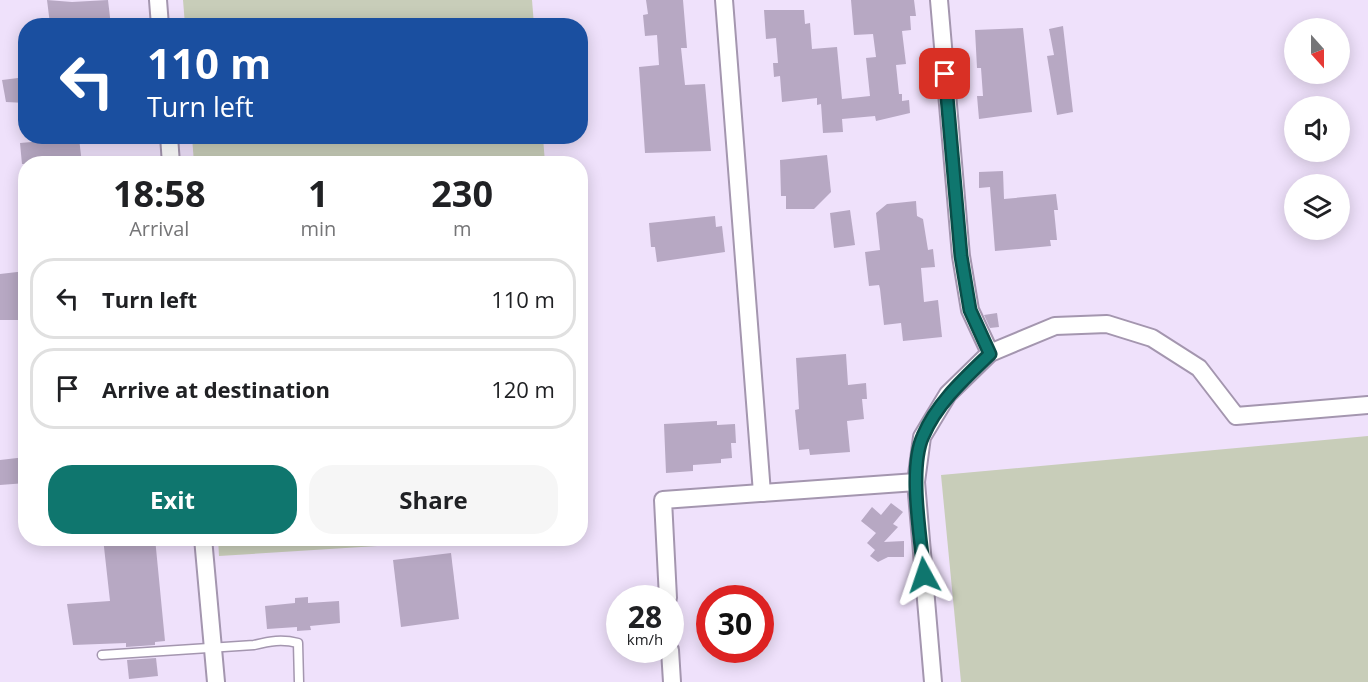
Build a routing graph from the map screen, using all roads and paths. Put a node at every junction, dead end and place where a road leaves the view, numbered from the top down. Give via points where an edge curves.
1 (158, 0) edge
2 (724, 0) edge
3 (939, 0) edge
4 (159, 18) edge
5 (990, 354) junction
6 (1368, 405) edge
7 (916, 482) junction
8 (762, 493) junction
9 (204, 546) edge
10 (667, 585) edge
11 (213, 647) junction
12 (102, 655) dead end
13 (671, 663) edge
14 (216, 682) edge
15 (299, 682) edge
16 (672, 682) edge
17 (933, 682) edge

1 - 4 street
2 - 8 street
3 - 5 street via 961,256 970,310
5 - 6 street via 1055,326 1107,324 1152,338 1199,368 1236,416
5 - 7 street via 948,394 922,437
7 - 8 street
7 - 17 street
8 - 10 street via 663,500
9 - 11 street
11 - 12 lane
11 - 14 street
11 - 15 lane via 273,640 298,642
13 - 16 street

